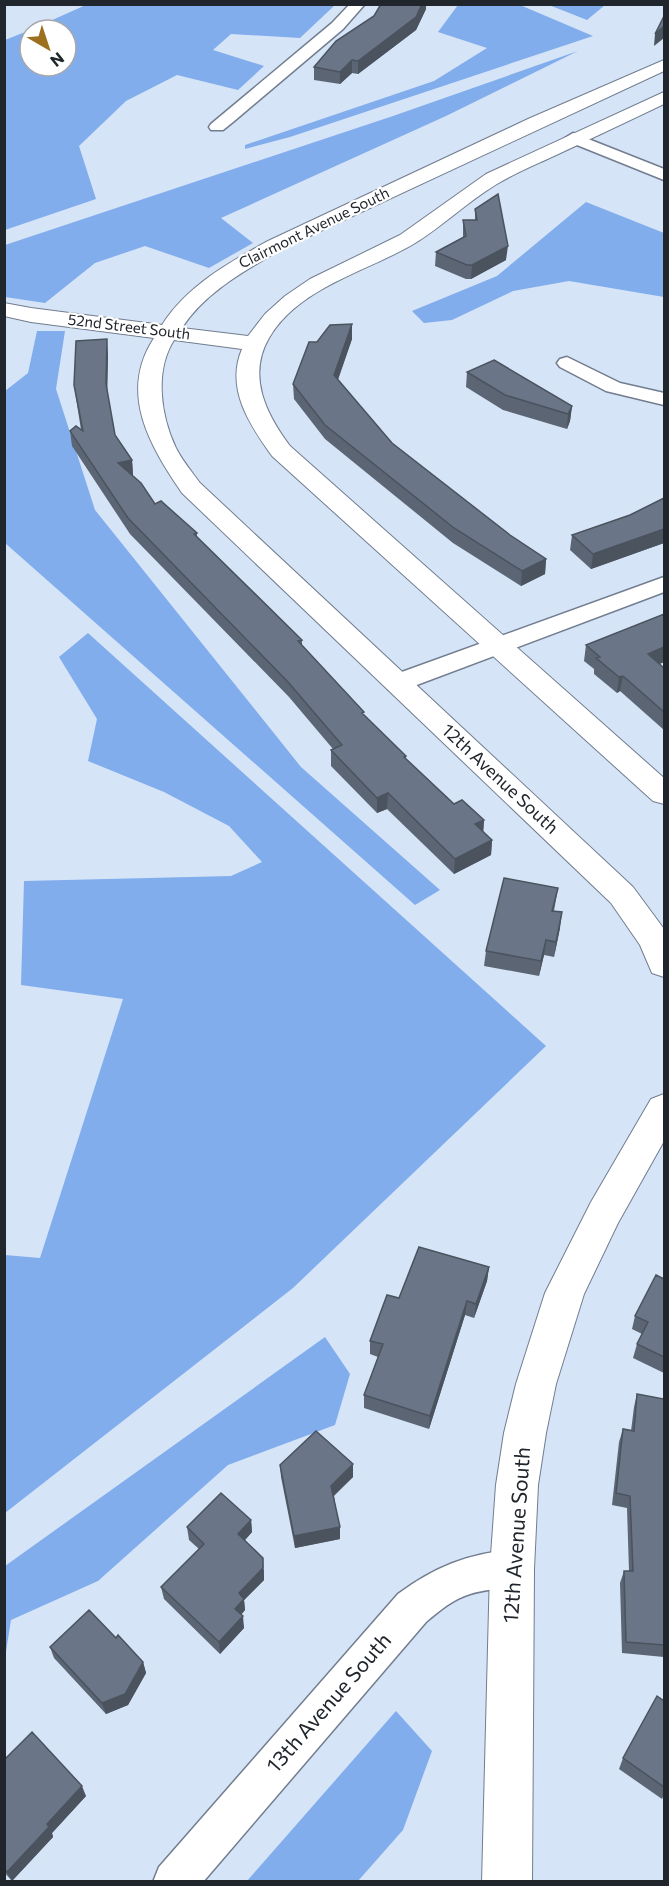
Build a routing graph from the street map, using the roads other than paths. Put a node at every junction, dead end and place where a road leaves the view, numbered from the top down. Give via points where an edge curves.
1 (358, 4) edge
2 (664, 65) edge
3 (664, 97) edge
4 (217, 127) dead end
5 (573, 138) junction
6 (664, 175) edge
7 (4, 309) edge
8 (166, 333) junction
9 (254, 344) junction
10 (567, 363) dead end
11 (664, 399) edge
12 (664, 584) edge
13 (500, 645) junction
14 (397, 683) junction
15 (664, 795) edge
16 (664, 964) edge
17 (664, 1107) edge
18 (512, 1569) junction
19 (174, 1881) edge
20 (507, 1881) edge

1 - 4 street via 336,29
2 - 8 street, Clairmont Avenue South via 253,255 200,292
3 - 5 street
5 - 6 street
5 - 9 street via 492,178 408,238 300,295 274,318
7 - 8 street, 52nd Street South
8 - 9 street, 52nd Street South
8 - 14 street, Clairmont Avenue South via 152,364 149,398 156,434 176,470
9 - 13 street via 248,366 248,390 258,421 280,451
10 - 11 street via 613,387
12 - 13 street
13 - 14 street
13 - 15 street
14 - 16 street, 12th Avenue South via 622,895 650,933
17 - 18 street, 12th Avenue South via 583,1251 549,1338 525,1433 517,1485
18 - 19 street, 13th Avenue South via 455,1579 412,1608
18 - 20 street, 12th Avenue South

